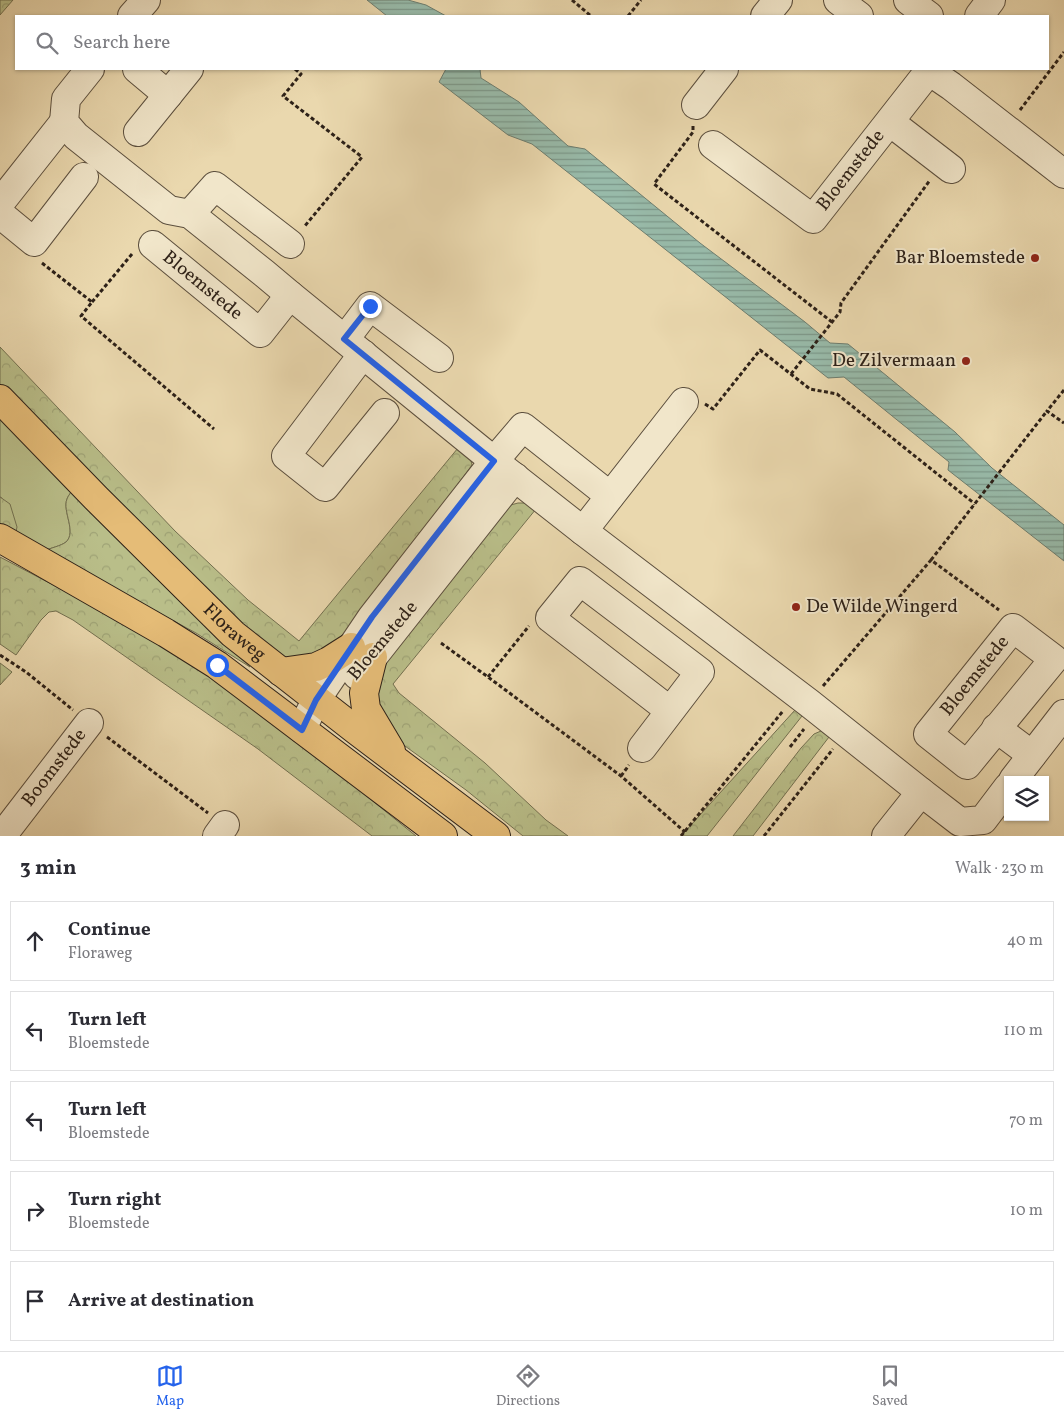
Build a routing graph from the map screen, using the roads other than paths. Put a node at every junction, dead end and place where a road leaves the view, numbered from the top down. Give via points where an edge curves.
1 (146, 0) edge
2 (838, 0) edge
3 (992, 0) edge
4 (133, 15) edge
5 (858, 15) edge
6 (980, 15) edge
7 (89, 70) edge
8 (138, 70) edge
9 (188, 70) edge
10 (723, 70) edge
11 (928, 70) edge
12 (168, 95) junction
13 (696, 105) road end
14 (64, 122) junction
15 (890, 122) junction
16 (138, 132) dead end
17 (713, 145) dead end
18 (947, 166) road end
19 (1064, 174) edge
20 (84, 177) dead end
21 (0, 204) edge
22 (0, 214) edge
23 (190, 214) junction
24 (290, 244) road end
25 (153, 245) dead end
26 (290, 295) junction
27 (354, 347) junction
28 (440, 358) dead end
29 (0, 399) edge
30 (684, 402) road end
31 (385, 413) dead end
32 (505, 469) junction
33 (610, 496) junction
34 (583, 531) junction
35 (0, 538) edge
36 (666, 593) junction
37 (640, 627) junction
38 (362, 652) junction
39 (281, 672) junction
40 (321, 703) junction
41 (669, 710) junction
42 (1064, 714) edge
43 (89, 723) road end
44 (996, 728) junction
45 (302, 730) junction
46 (642, 748) dead end
47 (1032, 755) junction
48 (398, 763) junction
49 (1017, 776) edge
50 (921, 792) junction
51 (1004, 792) edge
52 (954, 829) edge
53 (2, 836) edge
54 (443, 836) edge
55 (496, 836) edge
56 (886, 836) edge

1 - 4 street
2 - 5 street
3 - 6 street
7 - 14 street via 66,99
8 - 12 street
9 - 12 street
10 - 13 street
11 - 15 street, Bloemstede
11 - 19 street, Bloemstede
12 - 16 street
14 - 21 street
14 - 23 street via 76,136 169,210
15 - 17 street, Bloemstede via 814,219
15 - 18 street
20 - 22 street via 34,242
23 - 24 street via 215,186
23 - 26 street
25 - 26 street, Bloemstede via 260,333
26 - 27 street
27 - 28 street via 370,306
27 - 31 street via 286,456 325,487
27 - 32 street
29 - 39 main road, Floraweg via 233,634
30 - 33 street
32 - 33 street, Bloemstede via 523,426
32 - 34 street
32 - 38 street, Bloemstede
33 - 34 street
34 - 36 street
35 - 45 main road, Floraweg via 217,665
36 - 37 street
36 - 50 street
37 - 41 street via 700,672
37 - 41 street via 580,581 550,618
38 - 39 main road via 316,667
38 - 40 street, Bloemstede
38 - 48 main road via 366,709
39 - 40 main road, Floraweg
40 - 45 street, Bloemstede
40 - 48 main road, Floraweg
41 - 46 street
42 - 47 street
43 - 53 street, Boomstede
44 - 44 street, Bloemstede via 1054,659 1013,628 928,734 967,765
44 - 47 street
45 - 54 main road, Floraweg
47 - 49 street
48 - 55 main road, Floraweg
50 - 52 street
50 - 56 street
51 - 52 street via 984,820

